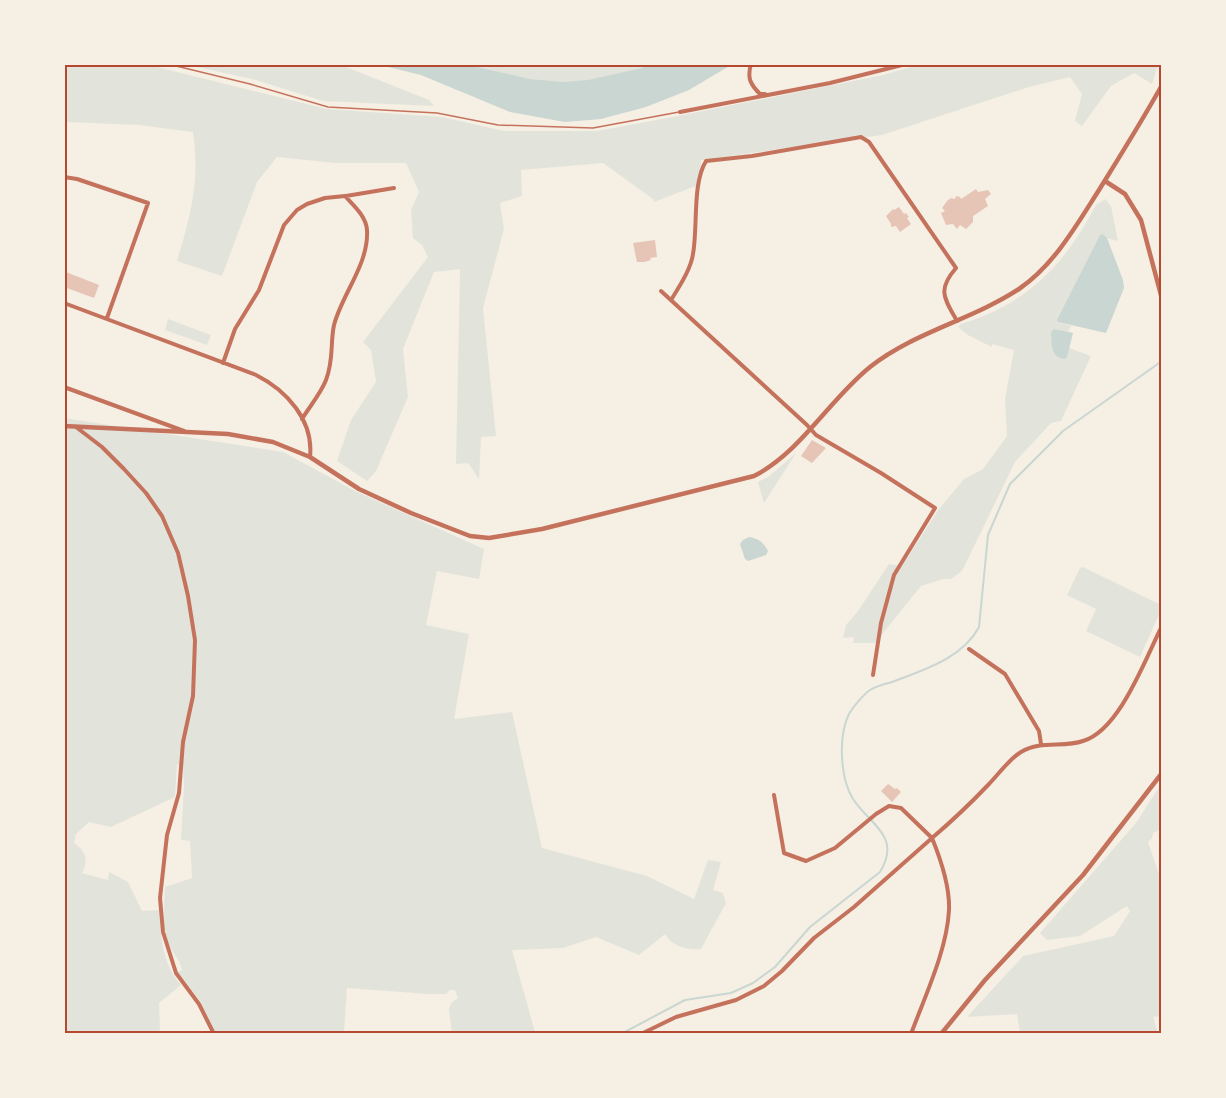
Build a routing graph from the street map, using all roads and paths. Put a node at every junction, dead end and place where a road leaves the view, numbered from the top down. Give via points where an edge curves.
1 (168, 64) edge
2 (751, 64) edge
3 (906, 64) edge
4 (1161, 85) edge
5 (768, 95) junction
6 (680, 112) joint
7 (64, 177) edge
8 (1105, 180) junction
9 (394, 188) dead end
10 (345, 196) junction
11 (661, 291) dead end
12 (1161, 299) edge
13 (671, 300) junction
14 (64, 303) edge
15 (107, 318) junction
16 (957, 321) junction
17 (223, 363) junction
18 (64, 387) edge
19 (303, 419) junction
20 (64, 426) edge
21 (76, 427) junction
22 (810, 428) junction
23 (187, 432) junction
24 (310, 457) junction
25 (1161, 626) edge
26 (969, 649) dead end
27 (873, 675) dead end
28 (1041, 744) junction
29 (1161, 773) edge
30 (774, 795) dead end
31 (932, 838) junction
32 (214, 1034) edge
33 (641, 1034) edge
34 (911, 1034) edge
35 (941, 1034) edge

1 - 6 lane via 328,107 437,113 498,125 593,129
2 - 5 street via 749,81 760,94
3 - 5 street
4 - 8 street
5 - 6 street
7 - 15 street via 148,202
8 - 12 street via 1125,194 1141,220
8 - 16 street via 1047,264 1020,288
9 - 10 street
10 - 17 street via 307,204 284,225 259,290 235,329
10 - 19 street via 364,219 366,243 334,327 326,382
11 - 13 street
13 - 16 street via 693,256 699,189 706,161 865,138 956,268 944,287
13 - 22 street
14 - 15 street
15 - 17 street
16 - 22 street via 878,361
17 - 19 street via 272,383
18 - 23 street
19 - 24 street
20 - 21 street
21 - 23 street
21 - 32 street via 124,469 162,516 178,553 188,596 195,640 194,687 160,898 163,932 176,974 199,1004
22 - 24 street via 772,465 754,476 489,538 470,536 411,513 359,489
22 - 27 street via 935,508 894,575
23 - 24 street via 273,442
25 - 28 street via 1127,697 1104,728 1087,740 1067,746
26 - 28 street via 1005,674 1039,731
28 - 31 street via 1021,752
29 - 35 street via 1083,875
30 - 31 street via 784,853 806,861 835,848 889,806 901,808
31 - 33 street via 764,986 736,1000 676,1017
31 - 34 street via 942,863 949,909 944,941

